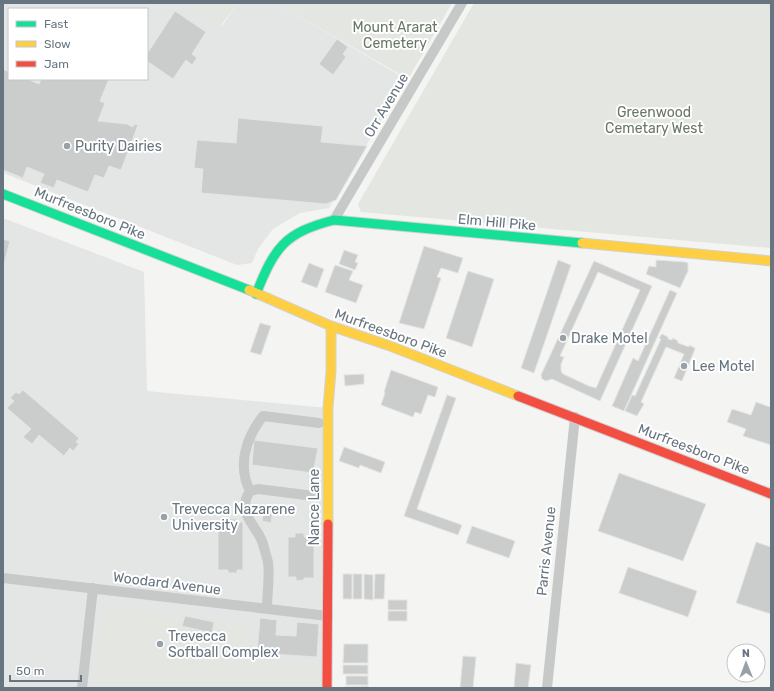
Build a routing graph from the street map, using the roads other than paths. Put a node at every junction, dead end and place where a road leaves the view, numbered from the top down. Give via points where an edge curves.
1 (462, 3) edge
2 (3, 194) edge
3 (334, 220) junction
4 (771, 261) edge
5 (256, 294) junction
6 (331, 326) junction
7 (575, 417) junction
8 (319, 423) dead end
9 (250, 491) junction
10 (771, 494) edge
11 (314, 496) dead end
12 (3, 578) edge
13 (93, 588) junction
14 (266, 609) junction
15 (328, 616) junction
16 (82, 688) edge
17 (327, 688) edge
18 (547, 688) edge

1 - 3 street, Orr Avenue
2 - 5 main road, Murfreesboro Pike
3 - 4 main road, Elm Hill Pike
3 - 5 main road, Elm Hill Pike via 300,230 287,240 269,262
5 - 6 main road, Murfreesboro Pike
6 - 7 main road, Murfreesboro Pike
6 - 15 main road, Nance Lane via 328,408
7 - 10 main road, Murfreesboro Pike
7 - 18 street, Parris Avenue
8 - 9 street via 263,416 248,439 245,455 245,481
9 - 11 street via 258,489
9 - 14 street via 244,508 262,540 268,563
12 - 13 street, Woodard Avenue
13 - 14 street, Woodard Avenue
13 - 16 street
14 - 15 street, Woodard Avenue
15 - 17 main road, Nance Lane

